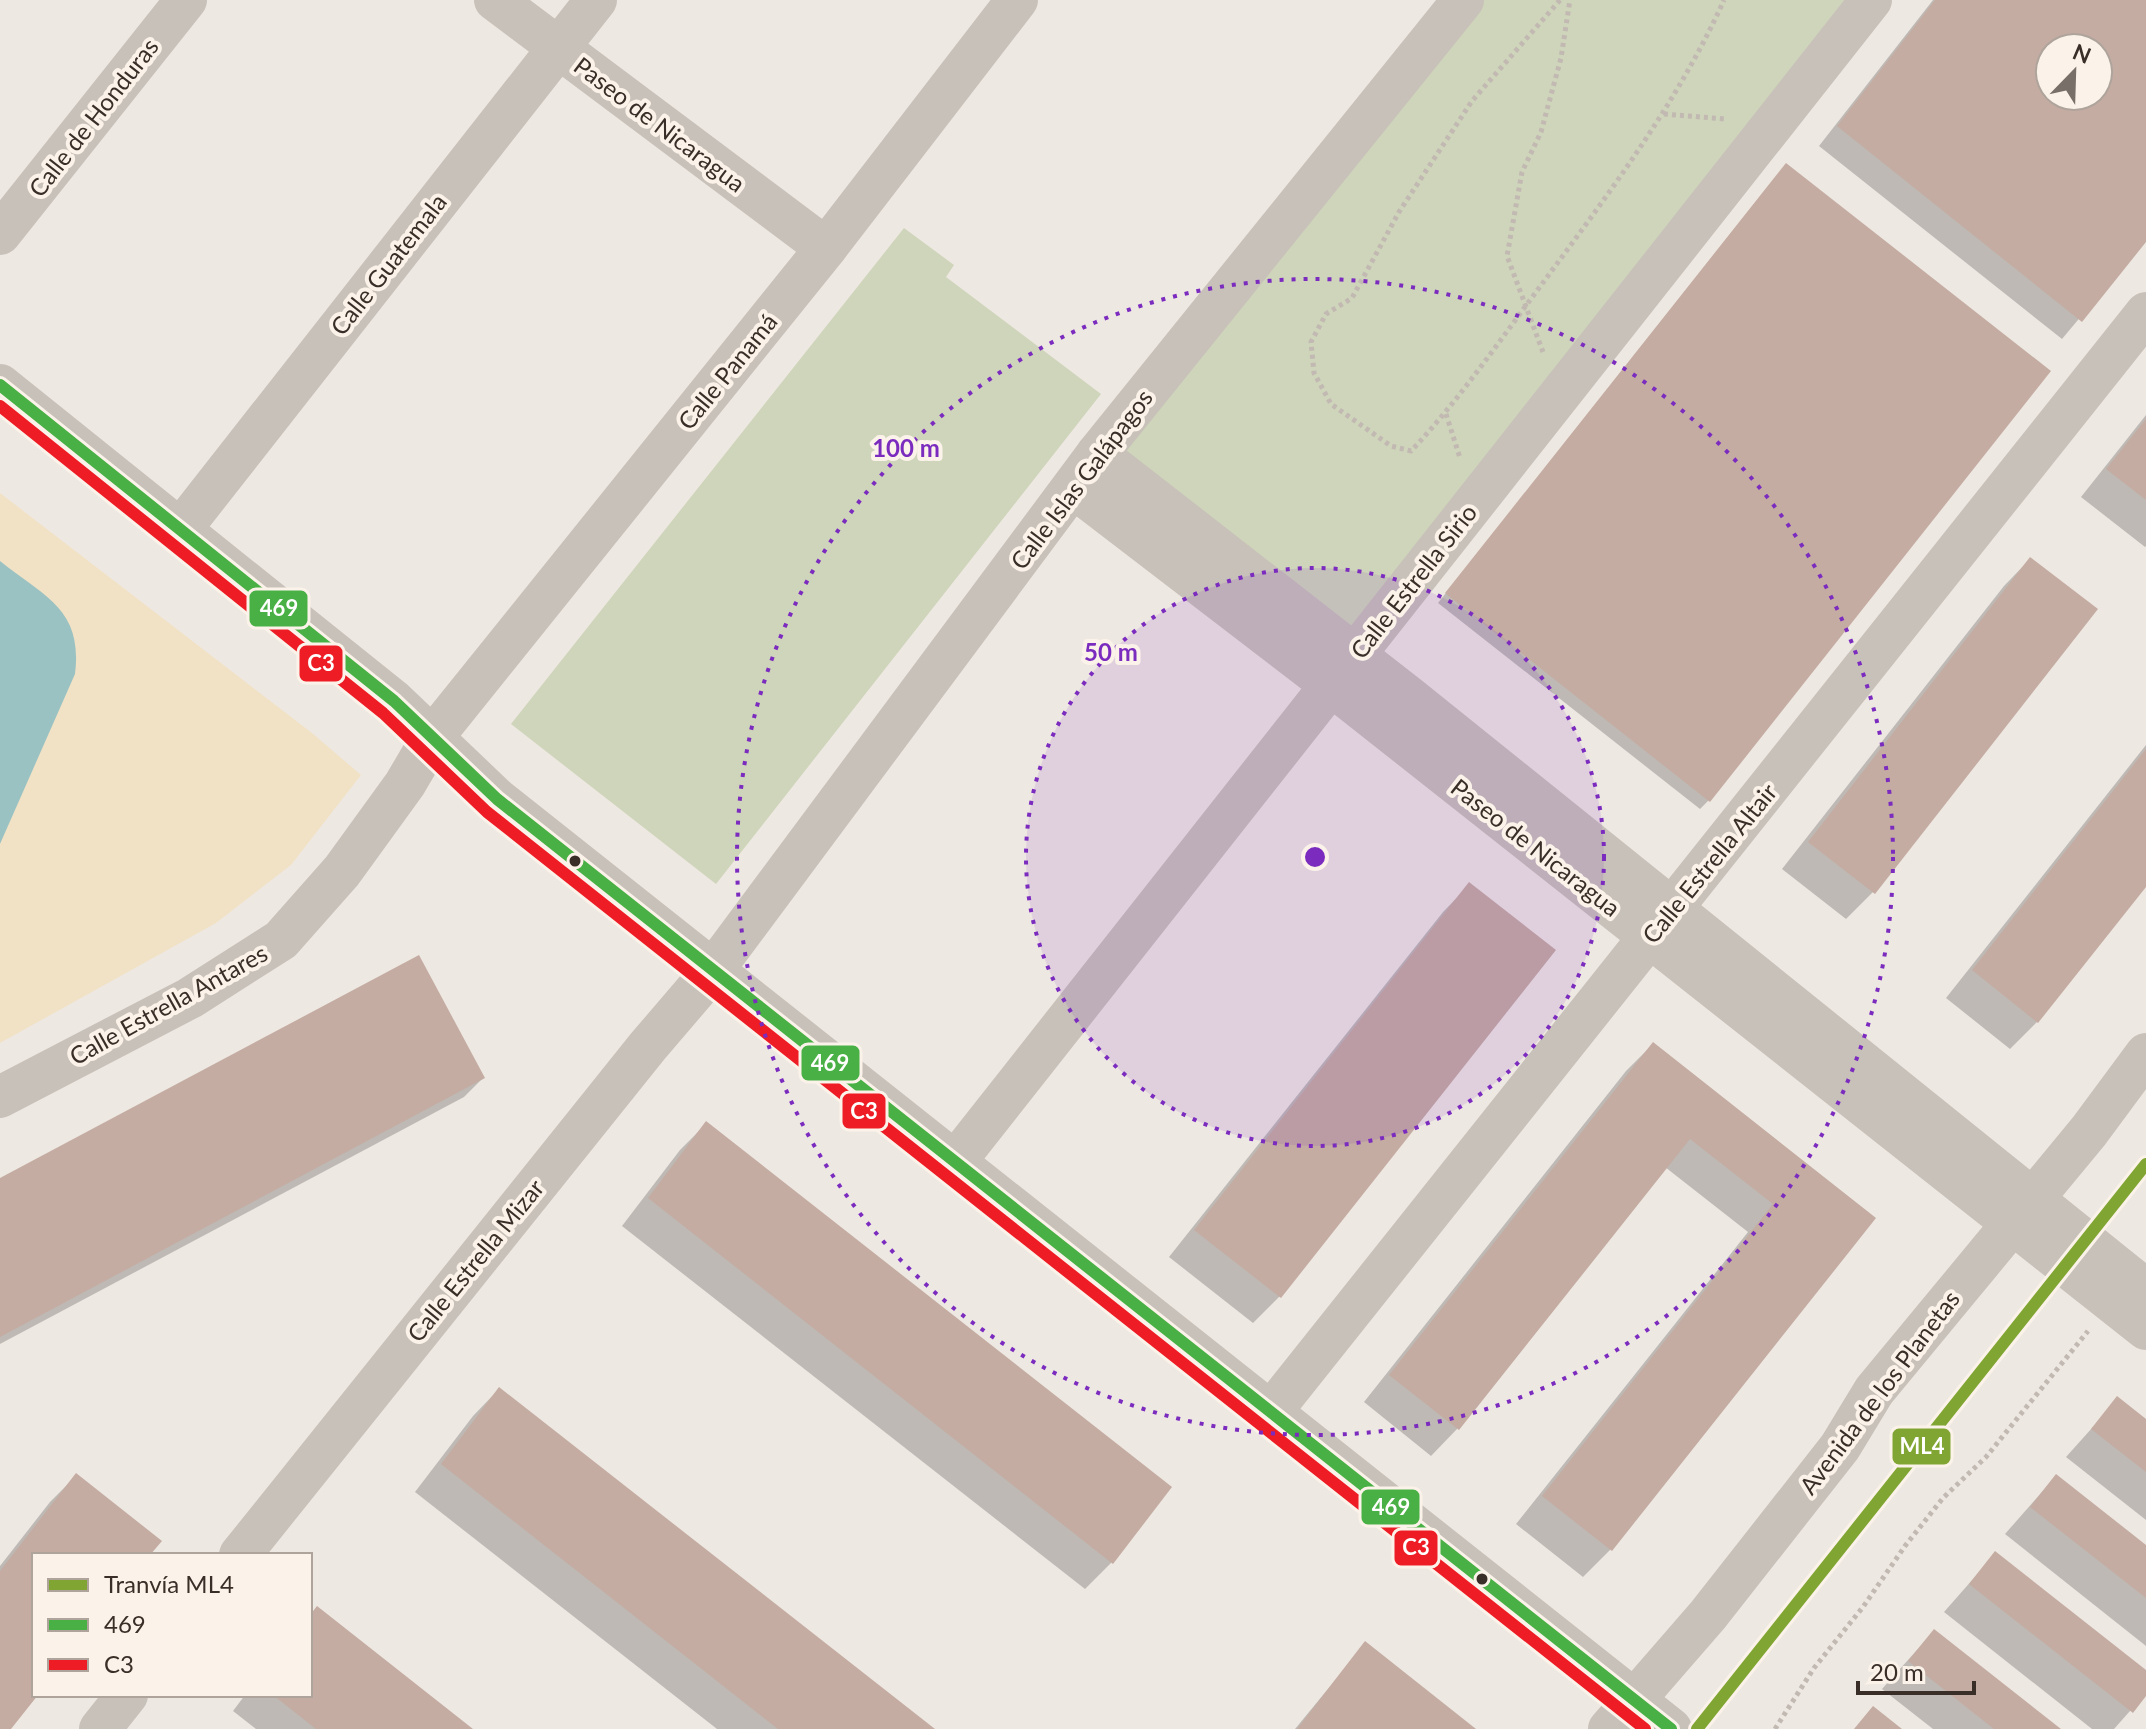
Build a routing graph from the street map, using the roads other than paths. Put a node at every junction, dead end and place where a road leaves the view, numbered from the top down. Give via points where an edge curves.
1 (186, 0) edge
2 (495, 0) edge
3 (596, 0) edge
4 (1017, 0) edge
5 (1463, 0) edge
6 (1871, 0) edge
7 (558, 48) junction
8 (0, 234) edge
9 (826, 248) junction
10 (2146, 313) edge
11 (0, 385) edge
12 (1086, 471) junction
13 (181, 529) junction
14 (1342, 670) junction
15 (432, 738) junction
16 (1660, 924) junction
17 (714, 969) junction
18 (2146, 1054) edge
19 (0, 1097) edge
20 (955, 1162) junction
21 (2022, 1211) junction
22 (2130, 1296) edge
23 (2146, 1329) edge
24 (1271, 1412) junction
25 (242, 1553) edge
26 (125, 1697) edge
27 (1621, 1714) edge
28 (100, 1729) edge
29 (1671, 1729) edge

1 - 8 street, Calle de Honduras
2 - 7 street, Paseo de Nicaragua
3 - 7 street, Calle Guatemala
4 - 9 street, Calle Panamá
5 - 12 street, Calle Islas Galápagos
6 - 14 street, Calle Estrella Sirio
7 - 9 street, Paseo de Nicaragua
7 - 13 street, Calle Guatemala
9 - 15 street, Calle Panamá
10 - 16 street, Calle Estrella Altair
11 - 13 street
12 - 14 street, Paseo de Nicaragua
12 - 17 street, Calle Islas Galápagos
13 - 15 street via 394,701
14 - 16 street, Paseo de Nicaragua
14 - 20 street, Calle Estrella Sirio
15 - 17 street via 497,799
15 - 19 street, Calle Estrella Antares via 342,871 281,940 190,998
16 - 21 street, Paseo de Nicaragua
16 - 24 street, Calle Estrella Altair
17 - 20 street
17 - 25 street, Calle Estrella Mizar
18 - 21 street, Avenida de los Planetas
20 - 24 street
21 - 22 street, Paseo de Nicaragua
21 - 27 street, Avenida de los Planetas via 1874,1391 1840,1447 1708,1615
22 - 23 street, Paseo de Nicaragua
24 - 27 street
26 - 28 street
27 - 29 street

